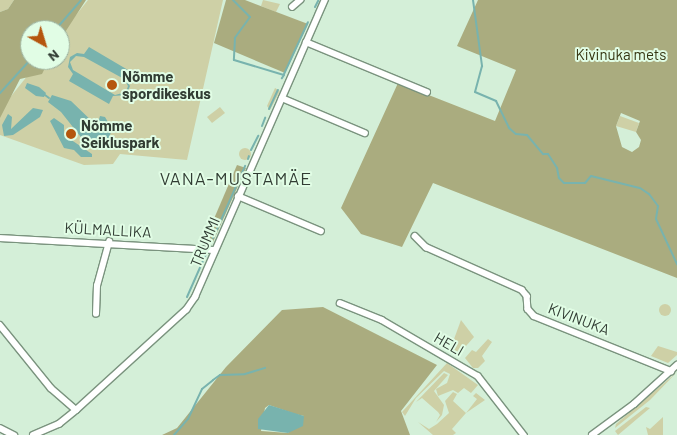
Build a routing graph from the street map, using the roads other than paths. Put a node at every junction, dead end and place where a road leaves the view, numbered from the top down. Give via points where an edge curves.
1 (300, 0) edge
2 (325, 0) edge
3 (292, 8) dead end
4 (306, 42) junction
5 (427, 92) dead end
6 (282, 98) junction
7 (365, 133) dead end
8 (238, 196) junction
9 (321, 231) dead end
10 (415, 236) dead end
11 (0, 238) edge
12 (109, 242) junction
13 (215, 250) junction
14 (340, 303) dead end
15 (96, 314) dead end
16 (0, 325) edge
17 (677, 365) edge
18 (670, 372) junction
19 (76, 410) junction
20 (0, 428) edge
21 (44, 433) edge
22 (14, 435) edge
23 (33, 435) edge
24 (524, 435) edge
25 (592, 435) edge

1 - 3 street
2 - 4 street, TRUMMI
4 - 5 street
4 - 6 street, TRUMMI
6 - 7 street
6 - 8 street, TRUMMI
8 - 9 street
8 - 13 street, TRUMMI
10 - 18 street, KIVINUKA via 426,247 522,290 527,296 528,309 534,316
11 - 12 street, KÜLMALLIKA
12 - 13 street, KÜLMALLIKA
12 - 15 street via 97,286
13 - 19 street, TRUMMI via 186,310
14 - 24 street, HELI via 382,320 478,376
16 - 19 street via 51,388
17 - 18 street
18 - 25 street
19 - 21 street, TRUMMI
20 - 22 street
21 - 23 street, TRUMMI

